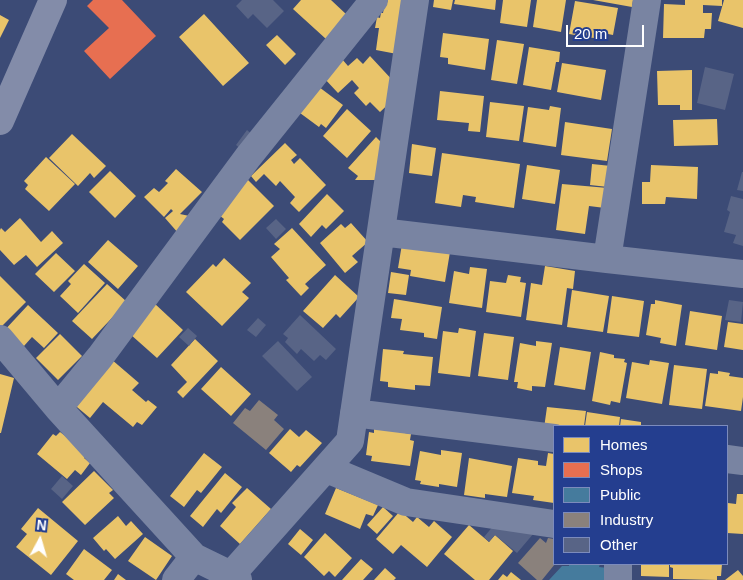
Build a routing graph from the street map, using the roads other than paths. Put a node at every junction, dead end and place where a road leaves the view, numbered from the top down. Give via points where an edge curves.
1 (53, 0) edge
2 (374, 0) edge
3 (415, 0) edge
4 (647, 0) edge
5 (0, 121) edge
6 (381, 232) junction
7 (607, 259) junction
8 (743, 274) edge
9 (0, 339) edge
10 (58, 408) junction
11 (354, 413) junction
12 (553, 438) edge
13 (728, 459) edge
14 (743, 461) edge
15 (327, 468) junction
16 (553, 524) edge
17 (194, 556) junction
18 (618, 565) edge
19 (234, 577) edge
20 (176, 580) edge
21 (618, 580) edge

1 - 5 main road
2 - 10 street via 248,157 100,357
3 - 6 street
4 - 7 street
6 - 7 street
6 - 11 street
7 - 8 street
9 - 10 street
10 - 17 street
11 - 12 street
11 - 15 street via 350,441
13 - 14 street
15 - 16 street via 406,502
15 - 19 street
17 - 19 street
17 - 20 street
18 - 21 street

